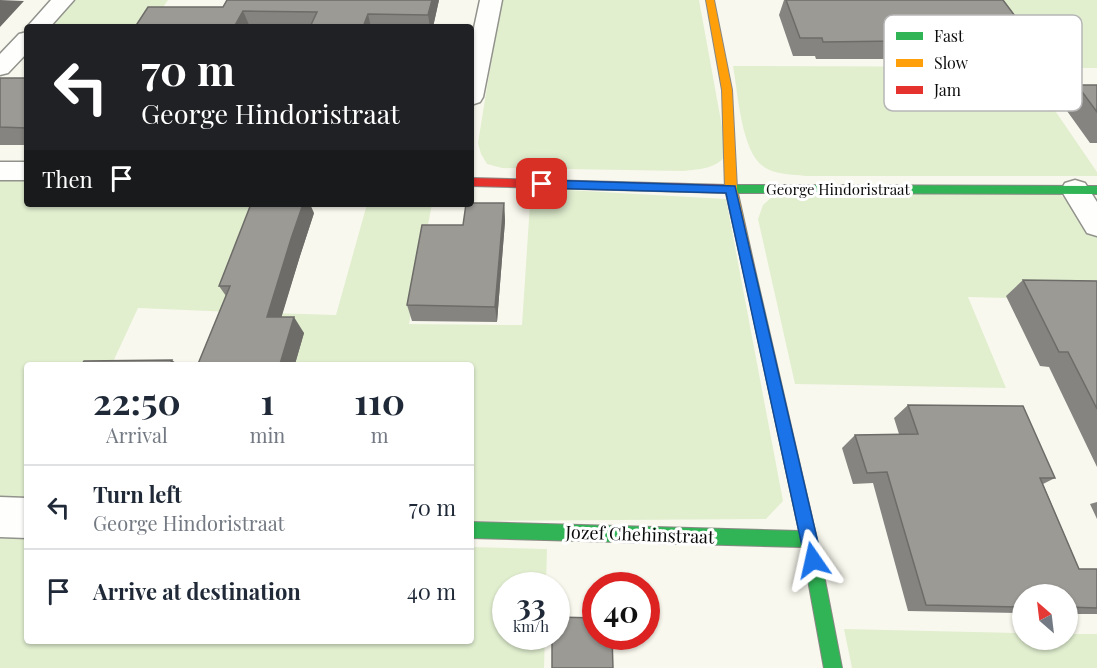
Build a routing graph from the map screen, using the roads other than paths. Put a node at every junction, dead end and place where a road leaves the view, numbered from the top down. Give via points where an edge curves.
1 (63, 0) edge
2 (491, 0) edge
3 (710, 0) edge
4 (41, 24) edge
5 (24, 42) edge
6 (0, 68) edge
7 (474, 82) edge
8 (0, 171) edge
9 (24, 171) edge
10 (474, 182) edge
11 (731, 189) junction
12 (1086, 190) edge
13 (1097, 225) edge
14 (0, 517) edge
15 (24, 518) edge
16 (474, 530) edge
17 (809, 539) junction
18 (833, 668) edge

1 - 4 street
2 - 7 street
3 - 11 street via 727,90
5 - 6 street
8 - 9 street
10 - 11 street, George Hindoristraat
11 - 12 street, George Hindoristraat
11 - 17 street
12 - 13 street
14 - 15 street
16 - 17 street, Jozef Chehinstraat
17 - 18 street

